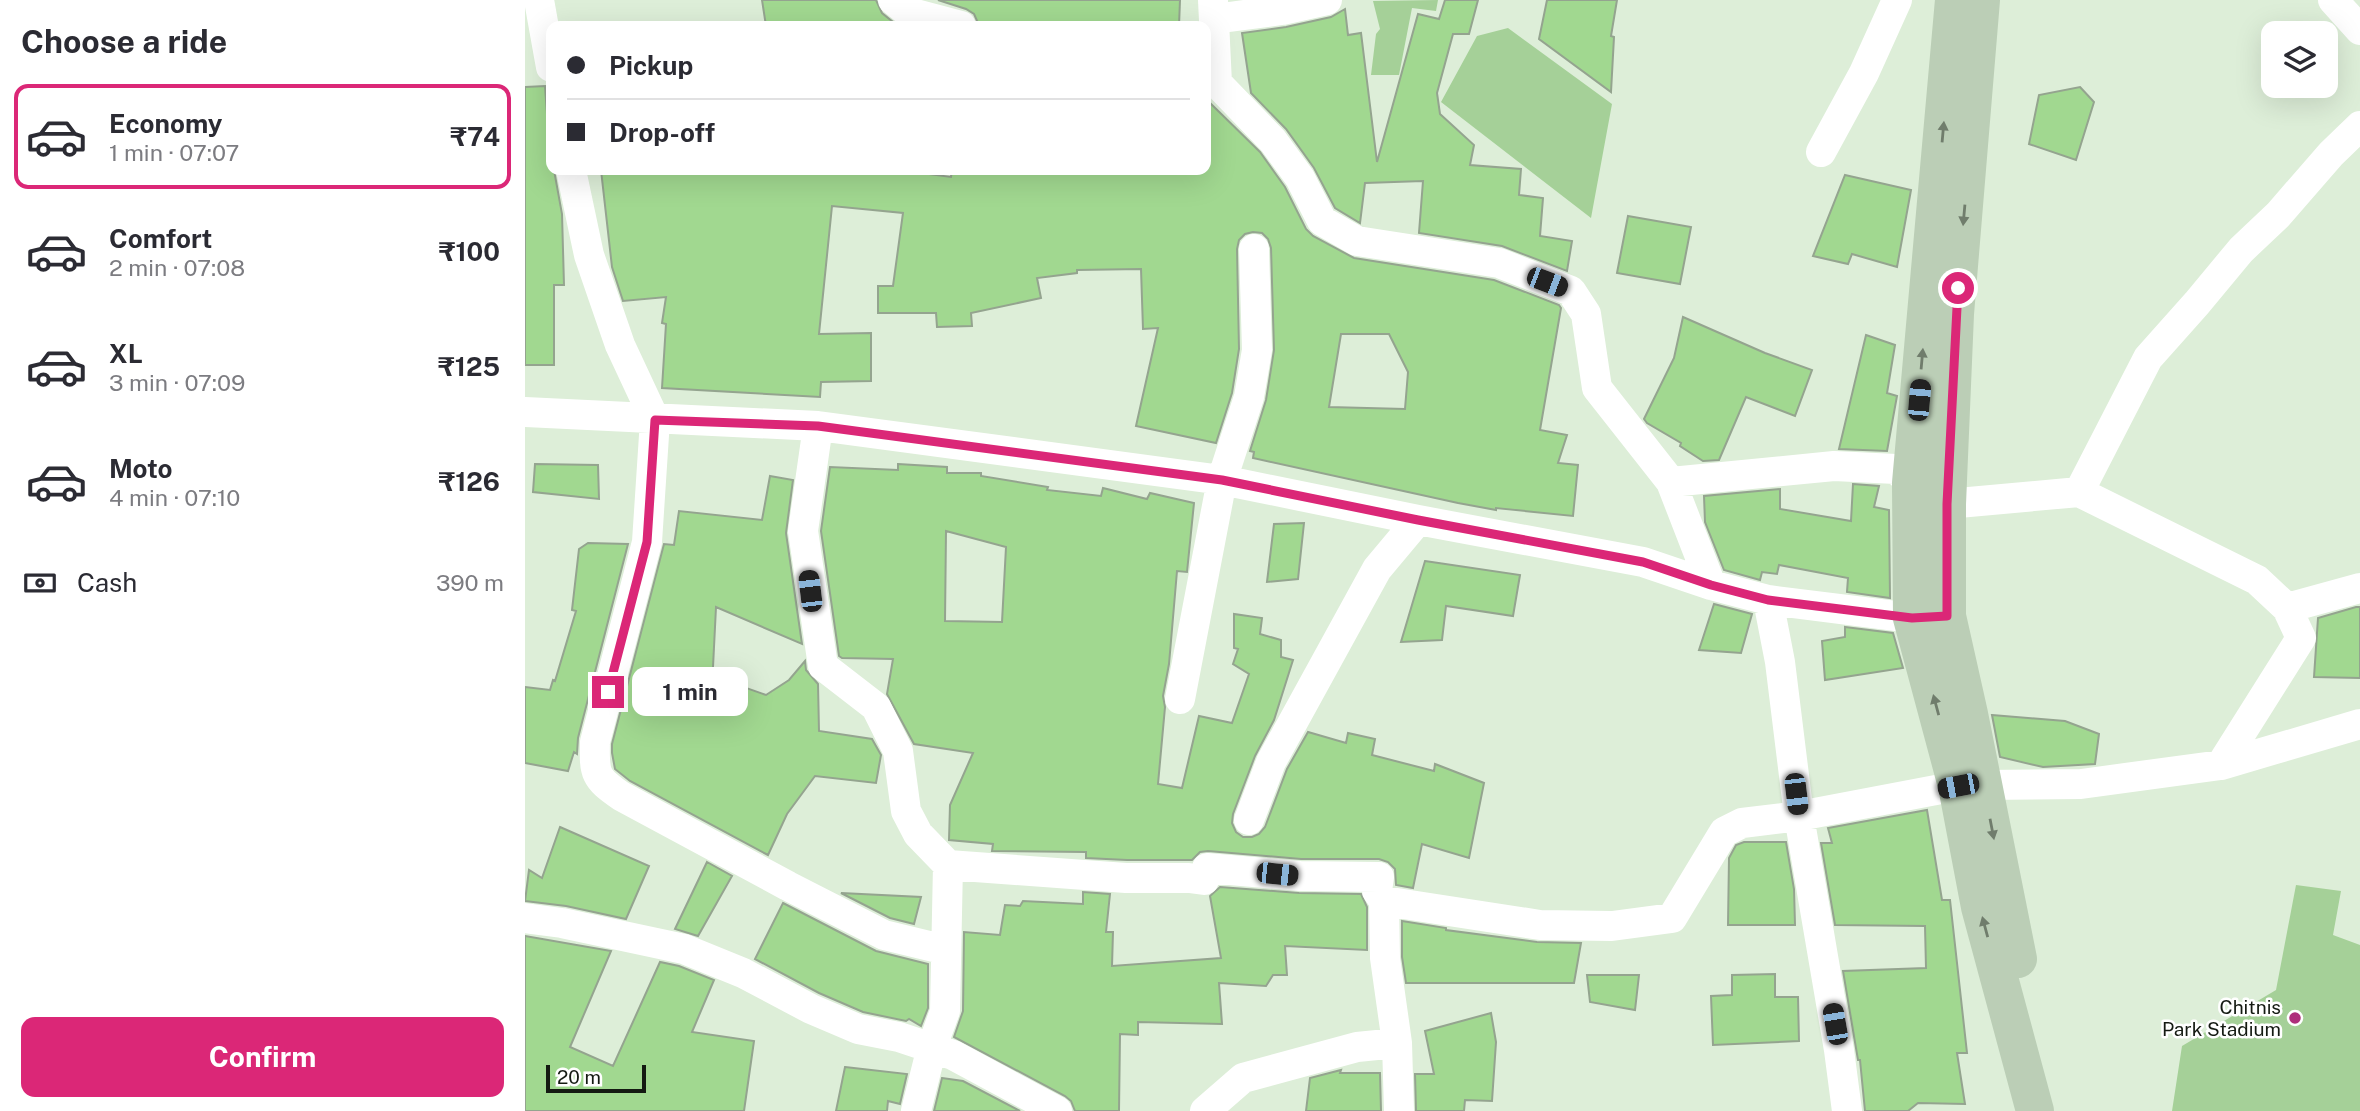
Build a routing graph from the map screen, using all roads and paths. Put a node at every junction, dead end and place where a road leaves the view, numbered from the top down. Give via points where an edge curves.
1 (539, 0) edge
2 (893, 0) edge
3 (1327, 0) edge
4 (1897, 0) edge
5 (2333, 0) edge
6 (1955, 3) edge
7 (1213, 10) edge
8 (942, 21) edge
9 (2360, 30) edge
10 (546, 39) edge
11 (1211, 82) edge
12 (2360, 126) edge
13 (1821, 152) dead end
14 (572, 175) edge
15 (1254, 249) dead end
16 (525, 412) edge
17 (655, 420) junction
18 (818, 426) junction
19 (1222, 480) junction
20 (1671, 482) junction
21 (1911, 483) junction
22 (2078, 492) junction
23 (1947, 504) junction
24 (1418, 520) junction
25 (1711, 585) junction
26 (2360, 588) edge
27 (1768, 600) junction
28 (2287, 608) junction
29 (1929, 617) junction
30 (1180, 699) dead end
31 (2360, 724) edge
32 (2221, 765) junction
33 (1971, 785) junction
34 (1798, 816) junction
35 (1249, 820) dead end
36 (948, 865) junction
37 (1384, 901) junction
38 (525, 919) edge
39 (946, 950) junction
40 (1397, 1043) junction
41 (932, 1047) junction
42 (916, 1111) edge
43 (1057, 1111) edge
44 (1205, 1111) edge
45 (1399, 1111) edge
46 (1847, 1111) edge
47 (2035, 1111) edge
48 (2054, 1111) edge

1 - 10 street
2 - 8 street via 908,12
3 - 7 street via 1282,10
4 - 13 street
5 - 9 street
21 -> 6 main road
6 -> 23 main road via 1955,314
7 - 11 street
11 - 20 street via 1273,141 1300,178 1322,221 1357,241 1499,264 1571,291 1586,314 1597,388
12 - 22 street via 2241,250 2148,358
14 - 17 street via 589,255 620,345
15 - 19 street via 1257,350 1248,397
16 - 17 street
17 - 18 street
17 - 39 street via 647,542 595,742 594,764 600,782 884,934
18 - 19 street
18 - 36 street via 803,531 823,666 876,707 898,751 906,811 918,834
19 - 24 street
19 - 30 street
20 - 21 street via 1834,466 1896,470
20 - 25 street
21 - 29 main road
22 - 23 street
22 - 28 street via 2257,580
23 - 29 main road
24 - 25 street via 1643,562
24 - 35 street via 1377,569 1271,762
25 - 27 street
26 - 28 street
27 - 29 street
27 - 34 street
28 - 32 street via 2301,638
29 - 33 main road
31 - 32 street
32 - 33 street via 2081,785
33 - 34 street
47 -> 33 main road via 1980,907
33 -> 48 main road
34 - 37 street via 1742,823 1724,832 1672,918 1612,926 1540,925
34 - 46 street
36 - 37 street via 1126,878 1204,880 1207,868 1379,877 1377,891
36 - 39 street
37 - 40 street via 1385,958
38 - 41 street via 684,949 859,1029
39 - 41 street via 945,1012
40 - 44 street via 1357,1047 1243,1079
40 - 45 street
41 - 42 street
41 - 43 street

